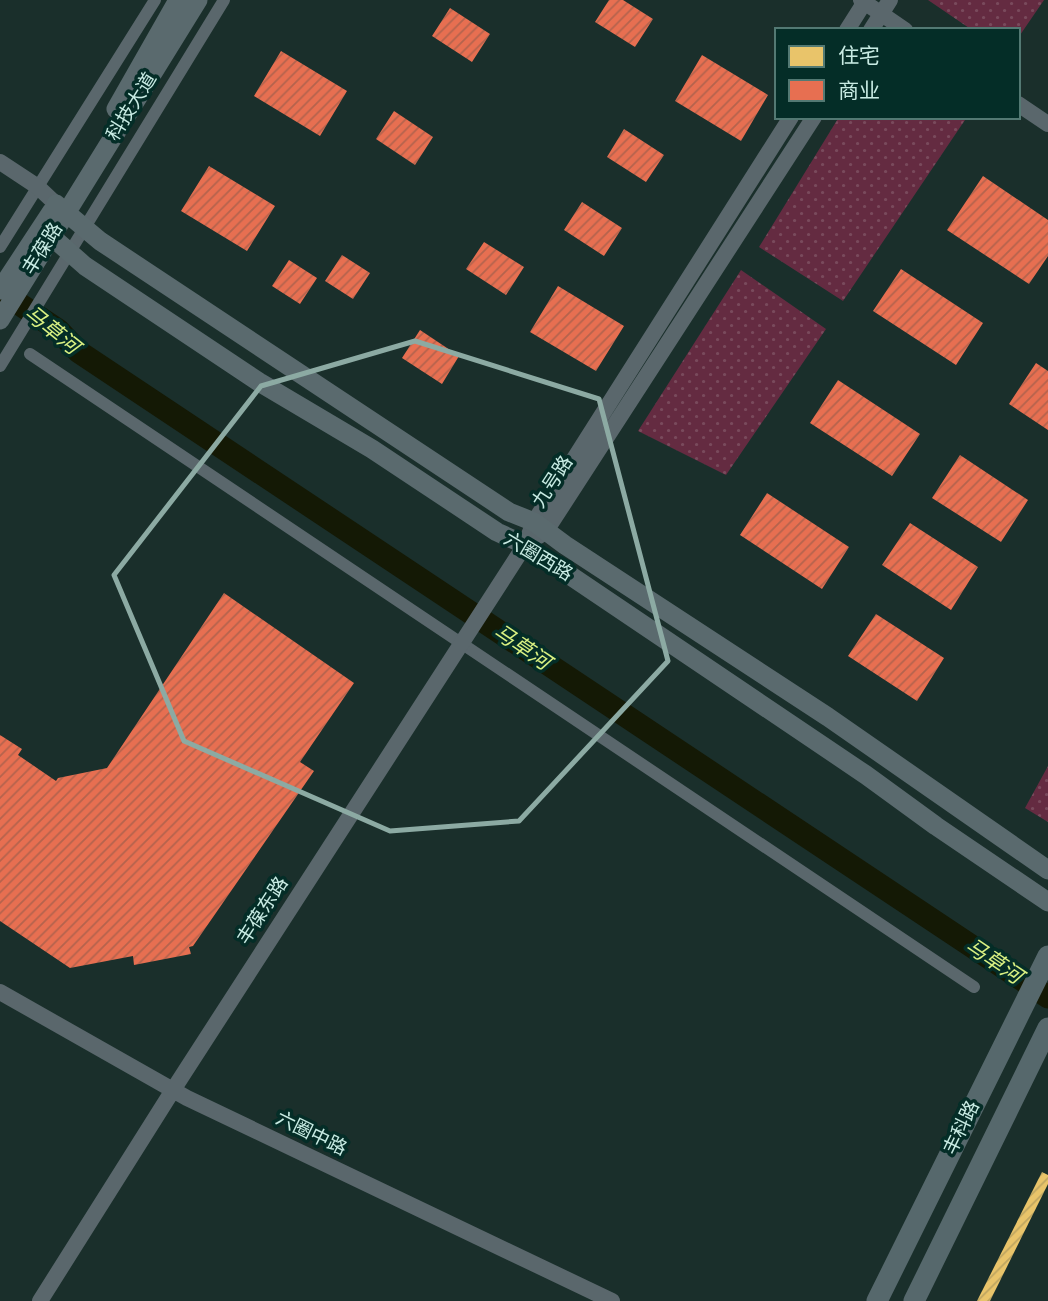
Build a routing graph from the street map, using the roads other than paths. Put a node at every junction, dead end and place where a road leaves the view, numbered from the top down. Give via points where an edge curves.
1 (155, 0) edge
2 (177, 0) edge
3 (198, 0) edge
4 (224, 0) edge
5 (864, 1) edge
6 (886, 7) edge
7 (848, 28) edge
8 (872, 28) edge
9 (903, 28) edge
10 (1020, 105) edge
11 (790, 119) edge
12 (813, 119) edge
13 (1048, 124) edge
14 (0, 162) edge
15 (38, 187) junction
16 (61, 209) junction
17 (84, 229) junction
18 (51, 236) junction
19 (0, 247) edge
20 (69, 253) junction
21 (11, 282) edge
22 (1, 319) edge
23 (30, 354) dead end
24 (0, 366) edge
25 (540, 527) junction
26 (525, 545) junction
27 (464, 640) junction
28 (1048, 870) edge
29 (1048, 902) edge
30 (1046, 959) edge
31 (974, 987) dead end
32 (0, 992) edge
33 (1048, 1028) edge
34 (173, 1090) junction
35 (40, 1301) edge
36 (612, 1301) edge
37 (877, 1301) edge
38 (914, 1301) edge

1 - 15 street
2 - 16 main road, 科技大道
3 - 16 main road, 科技大道
4 - 17 street
5 - 6 street
5 - 7 street
6 - 8 street
6 - 9 street
10 - 13 street
11 - 25 street, 九号路
12 - 25 street, 九号路
14 - 15 street, 六圈西路
15 - 16 street, 六圈西路
15 - 19 street
16 - 17 main road, 六圈西路
16 - 18 main road
16 - 21 main road, 丰葆路
17 - 20 street
17 - 25 main road, 六圈西路 via 509,512
18 - 20 main road, 六圈西路
18 - 21 main road, 丰葆路
20 - 24 street
20 - 26 main road, 六圈西路 via 259,382 372,449 497,532
21 - 22 main road, 丰葆路
23 - 27 street
25 - 26 street, 九号路
25 - 28 main road, 六圈西路
26 - 27 street, 丰葆东路
26 - 29 main road, 六圈西路
27 - 31 street
27 - 34 street, 丰葆东路
30 - 37 main road, 丰科路
32 - 34 street, 六圈中路
33 - 38 main road, 丰科路
34 - 35 street, 丰葆东路
34 - 36 street, 六圈中路

